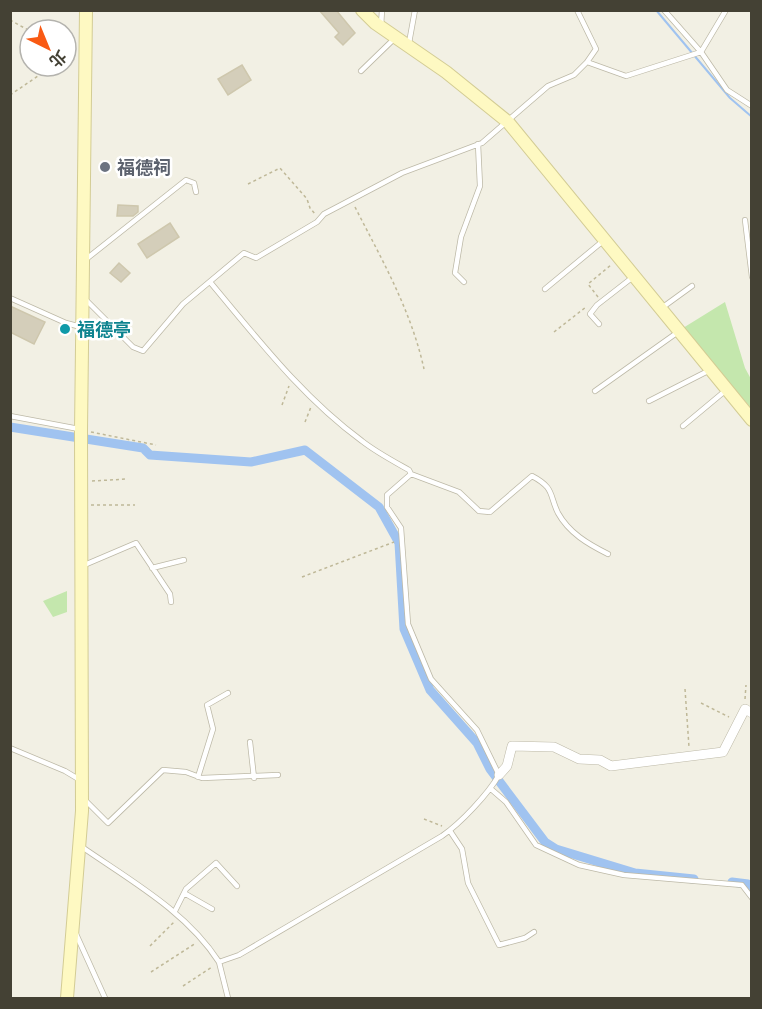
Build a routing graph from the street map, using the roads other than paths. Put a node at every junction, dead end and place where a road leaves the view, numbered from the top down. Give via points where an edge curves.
1 (86, 10) edge
2 (362, 10) edge
3 (382, 10) edge
4 (415, 10) edge
5 (577, 10) edge
6 (664, 10) edge
7 (726, 10) edge
8 (381, 27) junction
9 (396, 37) junction
10 (408, 46) junction
11 (701, 52) junction
12 (587, 62) junction
13 (361, 71) dead end
14 (752, 106) edge
15 (508, 122) junction
16 (478, 144) junction
17 (196, 192) dead end
18 (745, 220) dead end
19 (603, 240) junction
20 (83, 261) junction
21 (634, 277) junction
22 (752, 277) edge
23 (210, 282) junction
24 (464, 282) dead end
25 (692, 286) dead end
26 (545, 289) dead end
27 (10, 298) edge
28 (84, 298) junction
29 (660, 309) junction
30 (599, 324) dead end
31 (84, 327) junction
32 (678, 332) junction
33 (709, 370) junction
34 (596, 391) dead end
35 (725, 391) junction
36 (649, 401) dead end
37 (10, 416) edge
38 (752, 420) edge
39 (683, 426) dead end
40 (81, 430) junction
41 (411, 474) junction
42 (608, 554) dead end
43 (184, 560) dead end
44 (82, 566) junction
45 (152, 568) junction
46 (171, 602) dead end
47 (228, 693) dead end
48 (748, 711) edge
49 (250, 742) dead end
50 (10, 748) edge
51 (278, 775) dead end
52 (500, 775) junction
53 (198, 777) junction
54 (254, 778) junction
55 (82, 782) junction
56 (491, 789) junction
57 (82, 797) junction
58 (450, 831) junction
59 (81, 846) junction
60 (237, 886) dead end
61 (184, 893) junction
62 (752, 898) edge
63 (212, 909) dead end
64 (175, 912) junction
65 (73, 928) junction
66 (534, 932) dead end
67 (219, 962) junction
68 (67, 999) edge
69 (105, 999) edge
70 (228, 999) edge

1 - 20 main road
2 - 8 main road
3 - 8 lane
4 - 10 lane
5 - 12 lane via 596,48
6 - 11 lane
7 - 11 lane
8 - 9 main road
9 - 10 main road
9 - 13 lane
10 - 15 main road
11 - 12 lane via 626,76
11 - 14 lane via 727,90
12 - 15 lane via 574,75 548,86
15 - 16 lane
15 - 19 main road
16 - 23 lane via 402,173 255,258 244,253
16 - 24 lane via 480,186 461,237 455,273
17 - 20 lane via 194,183 186,180
18 - 22 lane
19 - 21 main road
19 - 26 lane
20 - 28 main road
21 - 29 main road
21 - 30 lane via 590,314
23 - 28 lane via 183,304 143,351 133,347
23 - 41 lane via 293,380 362,442
25 - 29 lane
27 - 31 lane
28 - 31 main road
29 - 32 main road
31 - 40 main road
32 - 33 main road
32 - 34 lane
33 - 35 main road
33 - 36 lane
35 - 38 main road
35 - 39 lane
37 - 40 lane
40 - 44 main road
41 - 42 lane via 459,492 479,511 490,512 532,476 554,495 558,512 583,542
41 - 52 lane via 387,495 387,507 401,528 408,624 431,679 477,730
43 - 45 lane
44 - 45 lane via 136,543
44 - 55 main road
45 - 46 lane via 170,594
47 - 53 lane via 207,705 213,729
48 - 52 street via 723,752 611,766 600,760 579,759 554,747 512,746 507,766
49 - 54 lane
50 - 55 lane
51 - 54 lane
52 - 56 lane
53 - 54 lane
53 - 57 lane via 163,770 108,823
55 - 57 main road
56 - 58 lane
56 - 62 lane via 507,802 536,844 579,865 624,875 742,885
57 - 59 main road
58 - 66 lane via 462,849 468,883 499,945
58 - 67 lane via 239,956
59 - 64 lane
59 - 65 main road
60 - 61 lane via 216,863
61 - 63 lane
61 - 64 lane
64 - 67 lane via 203,938
65 - 68 main road
65 - 69 lane
67 - 70 lane

